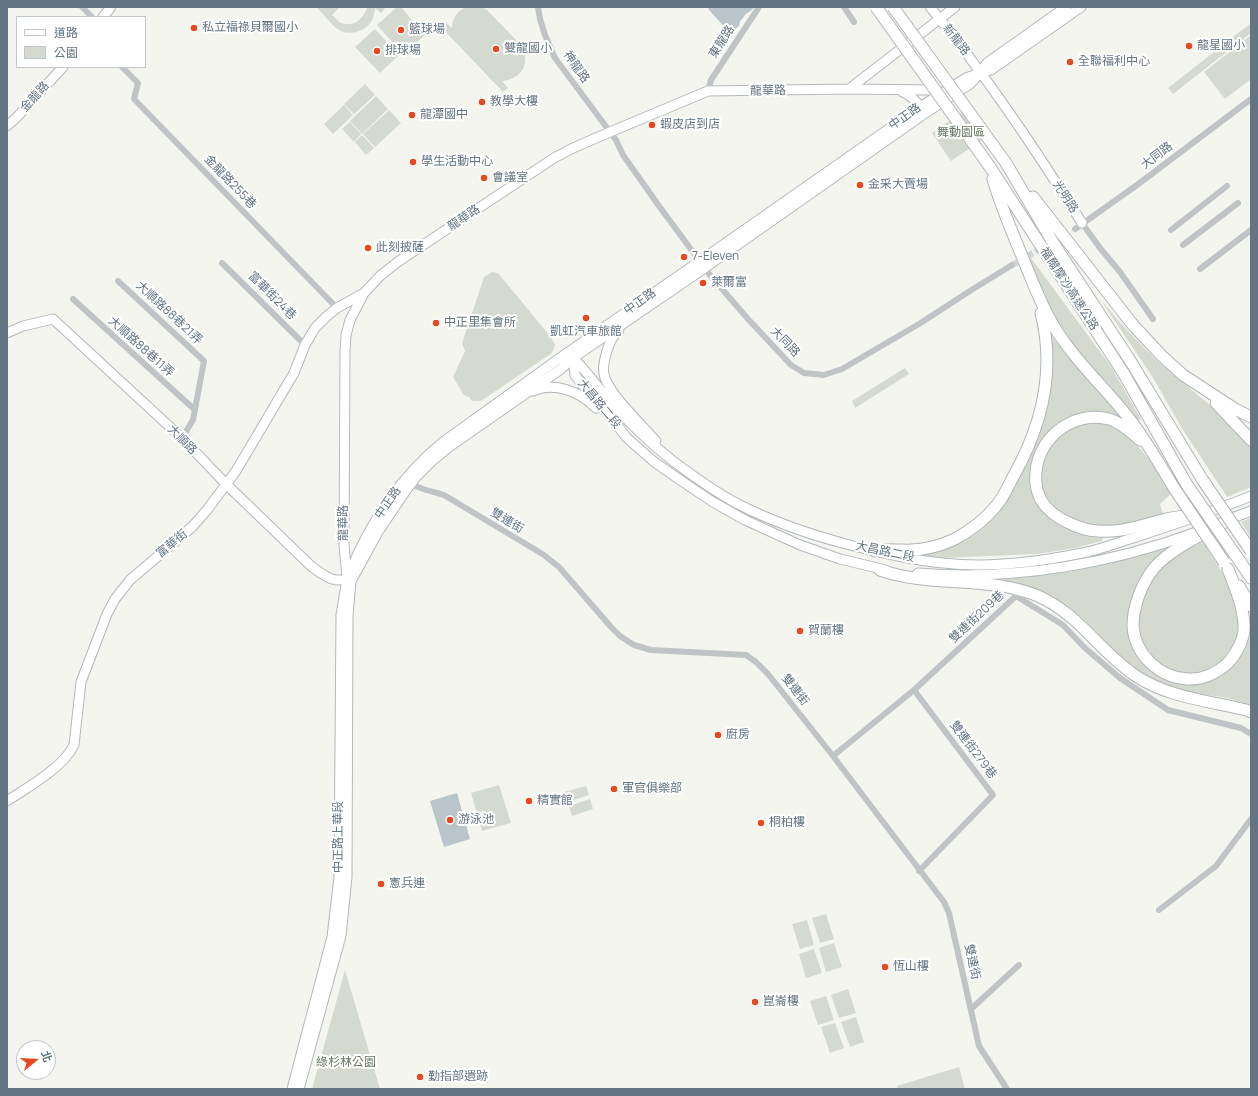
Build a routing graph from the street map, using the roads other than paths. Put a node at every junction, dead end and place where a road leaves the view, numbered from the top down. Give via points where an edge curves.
1 (82, 7) edge
2 (111, 7) edge
3 (538, 7) edge
4 (759, 7) edge
5 (844, 7) edge
6 (876, 7) edge
7 (893, 7) edge
8 (930, 7) edge
9 (955, 7) edge
10 (1066, 7) edge
11 (1081, 7) edge
12 (91, 16) edge
13 (104, 16) edge
14 (940, 19) junction
15 (854, 22) dead end
16 (1042, 30) junction
17 (62, 68) edge
18 (123, 68) edge
19 (980, 73) junction
20 (849, 89) junction
21 (901, 90) junction
22 (708, 91) junction
23 (943, 97) junction
24 (1251, 99) edge
25 (922, 110) junction
26 (7, 126) edge
27 (610, 132) junction
28 (1006, 164) junction
29 (990, 167) junction
30 (1227, 186) dead end
31 (1238, 203) dead end
32 (1079, 226) junction
33 (1171, 230) dead end
34 (1251, 230) edge
35 (1183, 245) dead end
36 (222, 263) dead end
37 (702, 265) junction
38 (1012, 265) tunnel mouth
39 (1200, 269) dead end
40 (118, 281) dead end
41 (1034, 286) junction
42 (364, 293) junction
43 (73, 299) dead end
44 (337, 308) junction
45 (631, 318) junction
46 (1153, 319) dead end
47 (7, 333) edge
48 (305, 345) junction
49 (572, 358) junction
50 (1197, 384) junction
51 (521, 396) junction
52 (195, 410) junction
53 (1251, 417) edge
54 (626, 437) junction
55 (182, 438) junction
56 (1251, 440) edge
57 (1151, 449) junction
58 (674, 461) junction
59 (408, 481) junction
60 (226, 484) junction
61 (1251, 496) edge
62 (1251, 511) edge
63 (1209, 513) junction
64 (1232, 518) junction
65 (875, 551) junction
66 (1251, 551) edge
67 (1226, 566) junction
68 (880, 570) junction
69 (1251, 578) edge
70 (349, 580) junction
71 (1251, 606) edge
72 (914, 690) junction
73 (1251, 712) edge
74 (1251, 734) edge
75 (833, 756) junction
76 (7, 801) edge
77 (1251, 819) edge
78 (919, 871) junction
79 (1159, 910) dead end
80 (1019, 965) dead end
81 (971, 1009) junction
82 (292, 1089) edge
83 (299, 1089) edge
84 (1007, 1089) edge

1 - 12 street
2 - 13 main road
3 - 27 street, 神龍路 via 545,35 555,58
4 - 22 street, 東龍路 via 711,80
5 - 15 street
6 - 29 highway, 福爾摩沙高速公路, bridge
7 - 28 highway, 福爾摩沙高速公路, bridge
8 - 14 main road, 新龍路
9 - 14 main road
10 - 16 main road, 中正路
11 - 16 main road, 中正路
14 - 19 main road, 新龍路
14 - 20 main road
16 - 19 main road, 中正路 via 991,70
17 - 26 main road, 金龍路
18 - 44 street, 金龍路255巷 via 138,83 134,100
19 - 23 main road, 中正路 via 970,84
19 - 32 main road, 光明路 via 1019,128
20 - 21 main road, 龍華路
20 - 22 main road, 龍華路
21 - 23 main road, 龍華路 via 935,90
21 - 25 main road
22 - 27 main road, 龍華路
23 - 25 main road, 中正路
24 - 32 street, 大同路
25 - 37 main road, 中正路
27 - 37 street, 大同路 via 623,155
27 - 42 main road, 龍華路 via 554,158 524,177 399,262
28 - 50 highway via 1133,325 1162,356
28 - 66 highway, 福爾摩沙高速公路, bridge via 1202,479
29 - 41 highway via 999,200
29 - 69 highway, 福爾摩沙高速公路, bridge via 1124,374 1187,485
30 - 33 street
31 - 35 street
32 - 46 street, 光明路 via 1120,272
34 - 39 street
36 - 48 street, 富華街24巷
37 - 38 street, 大同路 via 790,365 804,373 824,375 852,364
37 - 45 main road, 中正路
37 - 59 main road, 中正路 via 567,352 443,442 426,456
40 - 52 street, 大順路88巷21弄 via 204,361
41 - 57 highway via 1062,340 1132,422
41 - 65 highway via 1048,348 1044,397 1031,441 997,506 966,532 952,540 920,550
42 - 44 main road, 富華街
42 - 70 main road, 龍華路 via 350,320 345,352 344,544
43 - 52 street, 大順路88巷11弄
44 - 48 main road, 富華街 via 315,328
45 - 49 main road, 中正路
45 - 58 main road via 616,332 609,346 604,359 604,377 617,399
47 - 55 main road, 大順路 via 23,326 53,319
48 - 60 main road, 富華街 via 294,373
49 - 51 main road, 中正路 via 561,369
49 - 54 main road, 大昌路二段 via 575,375
49 - 58 main road, 大昌路二段 via 644,437
50 - 53 highway via 1235,410
50 - 56 highway
51 - 54 main road via 543,388 557,387 572,391 593,405
51 - 59 main road, 中正路 via 449,447
52 - 55 street via 193,420
54 - 68 main road, 大昌路二段 via 653,461 683,482 745,520 800,545
55 - 60 main road, 大順路
57 - 63 highway via 1111,420 1084,419 1068,424 1053,434 1040,454 1036,466 1036,480 1040,499 1051,512 1064,520 1079,528 1097,531 1121,531 1168,519
57 - 67 highway, bridge
58 - 65 main road, 大昌路二段 via 735,502 770,519 819,537
59 - 70 main road, 中正路
59 - 75 street, 雙連街 via 444,496 544,555 559,567 610,627 634,646 651,650 746,655 768,674
60 - 70 main road, 大順路 via 310,566 334,580
60 - 76 main road, 富華街 via 192,527 130,580 117,595 107,614 82,682 72,750 60,764
61 - 63 main road, 大昌路二段
62 - 64 main road, 大昌路二段
63 - 65 main road, 大昌路二段 via 1085,553 1038,560 978,564 943,563
64 - 67 highway via 1170,554 1155,567 1140,592 1133,627 1144,656 1162,672 1193,679 1204,677 1214,673 1232,659 1241,644 1243,610
64 - 68 main road, 大昌路二段 via 1134,552 1057,569 983,576
67 - 71 highway
68 - 73 highway via 917,579 1007,587 1038,596 1057,606 1080,624 1106,652 1146,682 1172,693
70 - 82 main road, 中正路上華段 via 341,615 338,891 332,937
70 - 83 main road, 中正路上華段 via 347,877 341,936
72 - 74 street, 雙連街209巷 via 1016,596 1063,625 1120,678 1168,710 1241,728
72 - 75 street, 雙連街209巷
72 - 78 street, 雙連街279巷 via 993,795
75 - 78 street, 雙連街
77 - 79 street via 1216,866
78 - 81 street, 雙連街 via 944,902 949,913
80 - 81 street
81 - 84 street, 雙連街 via 979,1046

